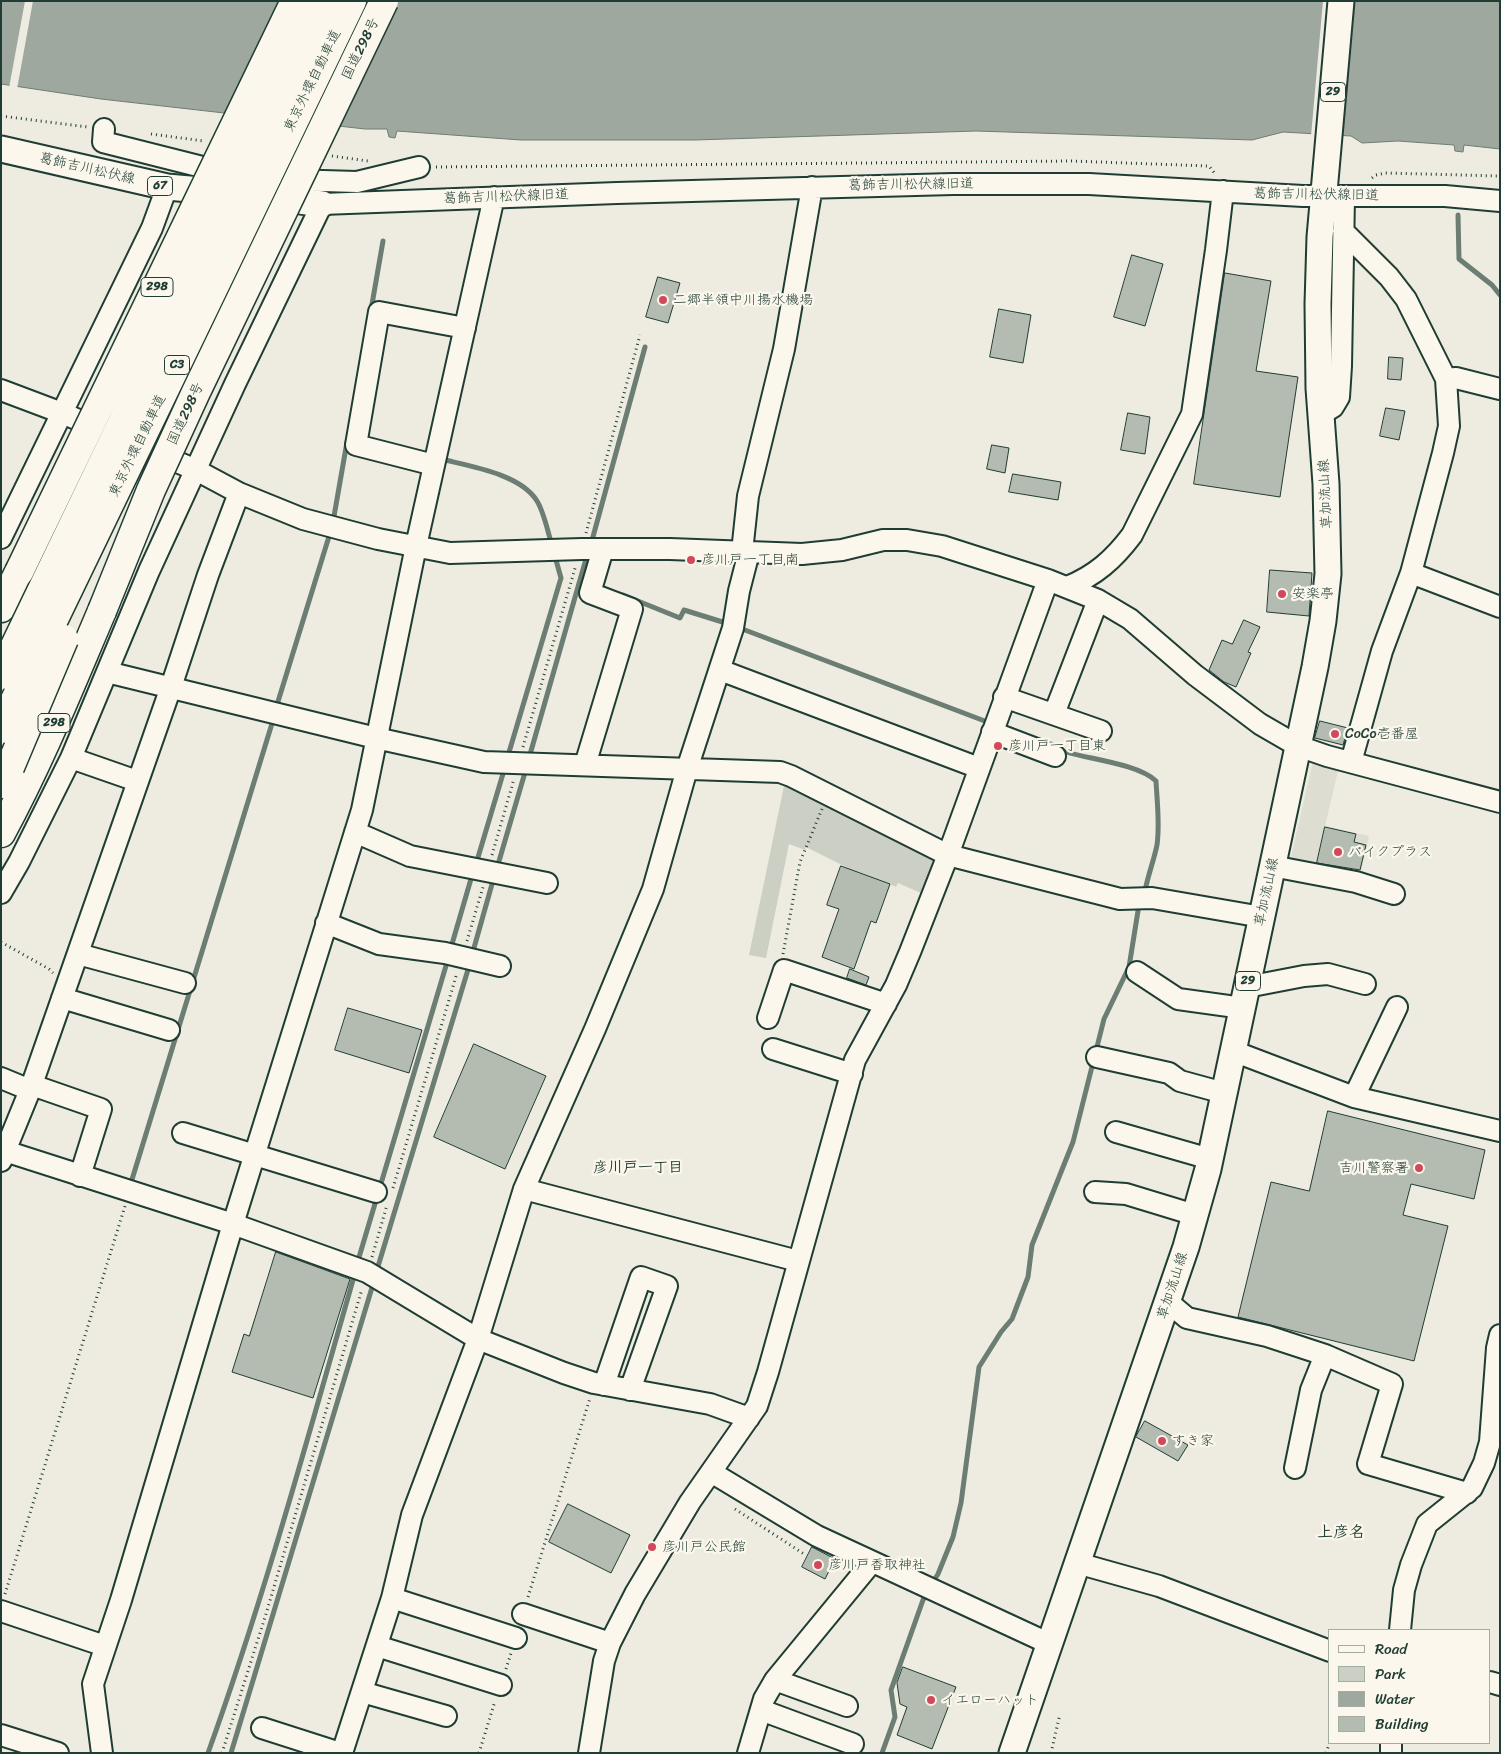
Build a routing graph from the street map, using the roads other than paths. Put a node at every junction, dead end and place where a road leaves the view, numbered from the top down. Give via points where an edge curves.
1 (295, 1) edge
2 (325, 1) edge
3 (352, 1) edge
4 (384, 1) edge
5 (1341, 1) edge
6 (104, 129) road end
7 (1, 150) edge
8 (419, 167) road end
9 (1221, 185) junction
10 (247, 186) junction
11 (167, 187) junction
12 (812, 187) junction
13 (1331, 192) junction
14 (494, 197) junction
15 (1500, 201) edge
16 (322, 204) junction
17 (1343, 231) junction
18 (465, 328) junction
19 (1446, 378) junction
20 (1500, 389) edge
21 (1, 390) edge
22 (62, 413) junction
23 (1320, 415) junction
24 (152, 417) junction
25 (434, 465) junction
26 (196, 470) junction
27 (239, 493) junction
28 (1, 538) edge
29 (416, 546) junction
30 (603, 549) junction
31 (746, 552) junction
32 (1411, 573) junction
33 (1048, 580) junction
34 (1068, 587) junction
35 (1098, 600) junction
36 (1500, 607) edge
37 (1, 608) edge
38 (720, 670) junction
39 (107, 672) junction
40 (1, 675) edge
41 (171, 687) junction
42 (1004, 697) junction
43 (1054, 714) junction
44 (1, 729) edge
45 (1101, 731) dead end
46 (992, 732) junction
47 (376, 738) junction
48 (1298, 746) junction
49 (1056, 756) dead end
50 (71, 758) junction
51 (1351, 762) junction
52 (585, 765) junction
53 (979, 768) junction
54 (687, 769) junction
55 (137, 781) junction
56 (1, 784) edge
57 (1500, 802) edge
58 (1, 832) edge
59 (355, 832) junction
60 (948, 855) junction
61 (1272, 866) junction
62 (547, 883) dead end
63 (1, 894) edge
64 (1394, 894) dead end
65 (1262, 917) junction
66 (326, 923) junction
67 (78, 954) junction
68 (500, 966) dead end
69 (1137, 972) dead end
70 (185, 983) dead end
71 (1365, 984) dead end
72 (63, 997) junction
73 (1245, 998) junction
74 (886, 1004) junction
75 (1397, 1007) dead end
76 (768, 1018) dead end
77 (169, 1030) dead end
78 (773, 1049) dead end
79 (1233, 1051) junction
80 (1097, 1057) dead end
81 (852, 1074) junction
82 (1, 1078) edge
83 (31, 1088) junction
84 (1224, 1093) junction
85 (1354, 1097) junction
86 (1500, 1131) edge
87 (183, 1132) dead end
88 (1116, 1132) dead end
89 (3, 1155) edge
90 (254, 1155) junction
91 (1210, 1159) junction
92 (80, 1176) junction
93 (524, 1189) junction
94 (1094, 1192) dead end
95 (386, 1193) road end
96 (1195, 1215) junction
97 (233, 1224) junction
98 (798, 1261) junction
99 (1168, 1302) junction
100 (1500, 1335) edge
101 (478, 1339) junction
102 (1325, 1355) junction
103 (599, 1384) junction
104 (1497, 1385) edge
105 (630, 1390) junction
106 (749, 1418) junction
107 (1295, 1468) dead end
108 (711, 1472) junction
109 (1467, 1493) junction
110 (872, 1562) junction
111 (1077, 1563) junction
112 (392, 1598) junction
113 (3, 1604) edge
114 (523, 1614) road end
115 (1400, 1629) edge
116 (516, 1638) road end
117 (610, 1643) junction
118 (1050, 1644) junction
119 (106, 1646) junction
120 (376, 1646) junction
121 (1328, 1650) edge
122 (775, 1680) junction
123 (501, 1684) road end
124 (362, 1692) junction
125 (847, 1706) dead end
126 (761, 1710) junction
127 (446, 1716) dead end
128 (262, 1728) dead end
129 (1, 1735) edge
130 (853, 1744) dead end
131 (58, 1753) edge
132 (102, 1753) edge
133 (341, 1753) edge
134 (589, 1753) edge
135 (748, 1753) edge
136 (1012, 1753) edge

1 - 37 highway, 298, bridge
2 - 40 highway, 東京外環自動車道 / C3, bridge
3 - 24 highway, 東京外環自動車道 / C3, bridge
4 - 58 highway, 国道298号 / 298, bridge via 179,428 52,728
5 - 13 main road, 草加流山線 / 29
6 - 10 street via 103,142
7 - 11 main road, 葛飾吉川松伏線 / 67
8 - 10 street via 357,182
9 - 12 street, 葛飾吉川松伏線旧道
9 - 13 street, 葛飾吉川松伏線旧道
9 - 34 street via 1216,250 1192,414 1132,535 1097,572
10 - 11 main road, 葛飾吉川松伏線 / 67
10 - 16 main road, 葛飾吉川松伏線 / 67
11 - 22 street via 152,228
12 - 14 street, 葛飾吉川松伏線旧道
12 - 31 street via 784,349 748,496
13 - 15 street, 葛飾吉川松伏線旧道
13 - 17 street
13 - 23 main road, 草加流山線 / 29 via 1318,304
14 - 16 street, 葛飾吉川松伏線旧道
14 - 18 street
16 - 26 street
17 - 19 street via 1406,299
17 - 23 street via 1338,398 1333,407
18 - 25 street
18 - 25 street via 379,312 356,445
19 - 20 street
19 - 32 street via 1447,435
21 - 22 street
22 - 26 street
22 - 28 street
23 - 48 main road, 草加流山線 / 29 via 1326,484 1328,574 1320,639
24 - 44 highway, 東京外環自動車道 / C3, bridge
24 - 56 highway, 298, bridge via 52,668
25 - 29 street
26 - 27 street
26 - 39 street
27 - 29 street via 304,519
27 - 41 street
29 - 30 street via 450,553
29 - 47 street
30 - 31 street
30 - 52 street via 590,592 632,609
31 - 33 street via 802,554 842,550 883,540 907,540 942,546
31 - 38 street via 733,628
32 - 36 street
32 - 51 street via 1382,651
33 - 34 street
33 - 42 street
34 - 35 street
35 - 43 street
35 - 48 street via 1130,619 1195,675 1260,724
38 - 53 street
38 - 54 street
39 - 41 street
39 - 50 street
41 - 47 street
41 - 55 street
42 - 43 street
42 - 46 street
43 - 45 street
46 - 49 street
46 - 53 street
47 - 52 street via 484,762
47 - 59 street
48 - 51 street
48 - 61 main road, 草加流山線 / 29
50 - 55 street
50 - 63 street
51 - 57 street
52 - 54 street
53 - 60 street
54 - 60 street via 780,772
54 - 93 street via 652,889
55 - 67 street
59 - 62 street via 410,856
59 - 66 street
60 - 65 street via 1120,899 1152,898
60 - 74 street
61 - 64 street via 1356,882
61 - 65 main road, 草加流山線 / 29
65 - 73 main road, 草加流山線 / 29
66 - 68 street via 379,944 462,956
66 - 90 street
67 - 70 street
67 - 72 street
69 - 73 street via 1178,999
71 - 73 street via 1328,974 1304,976
72 - 77 street
72 - 83 street
73 - 79 main road, 草加流山線 / 29
74 - 76 street via 784,970
74 - 81 street via 855,1060
75 - 85 street
78 - 81 street
79 - 84 main road, 草加流山線 / 29
79 - 85 street
80 - 84 street via 1169,1073 1180,1081
81 - 98 street
82 - 83 street
83 - 89 street
83 - 92 street via 101,1109
84 - 91 main road, 草加流山線 / 29
85 - 86 street
87 - 90 street
88 - 91 street
89 - 92 street
90 - 95 street
90 - 97 street
91 - 96 main road, 草加流山線 / 29
92 - 97 street
93 - 98 street
93 - 101 street
94 - 96 street via 1126,1194
96 - 99 main road, 草加流山線 / 29
97 - 101 street via 367,1272
97 - 119 street
98 - 106 street via 768,1372 757,1406
99 - 102 street via 1187,1318 1267,1336
99 - 111 main road, 草加流山線 / 29
100 - 104 street
101 - 103 street
101 - 112 street via 412,1515
102 - 107 street via 1311,1390
102 - 109 street via 1392,1384 1368,1464
103 - 105 street
103 - 105 street via 641,1277 667,1286
104 - 109 street via 1490,1442 1484,1462
105 - 106 street via 710,1404
106 - 108 street
108 - 110 street via 817,1536
108 - 117 street via 660,1551
109 - 115 street via 1427,1524 1404,1590
110 - 118 street
110 - 122 street
111 - 118 main road, 草加流山線 / 29
111 - 121 street via 1159,1586
112 - 116 street
112 - 120 street
113 - 119 street
114 - 117 street
117 - 134 street via 602,1670
118 - 136 main road, 草加流山線 / 29
119 - 132 street via 93,1684
120 - 123 street
120 - 124 street
122 - 125 street
122 - 126 street
124 - 127 street
124 - 133 street
126 - 130 street
126 - 135 street
128 - 133 street
129 - 131 street

